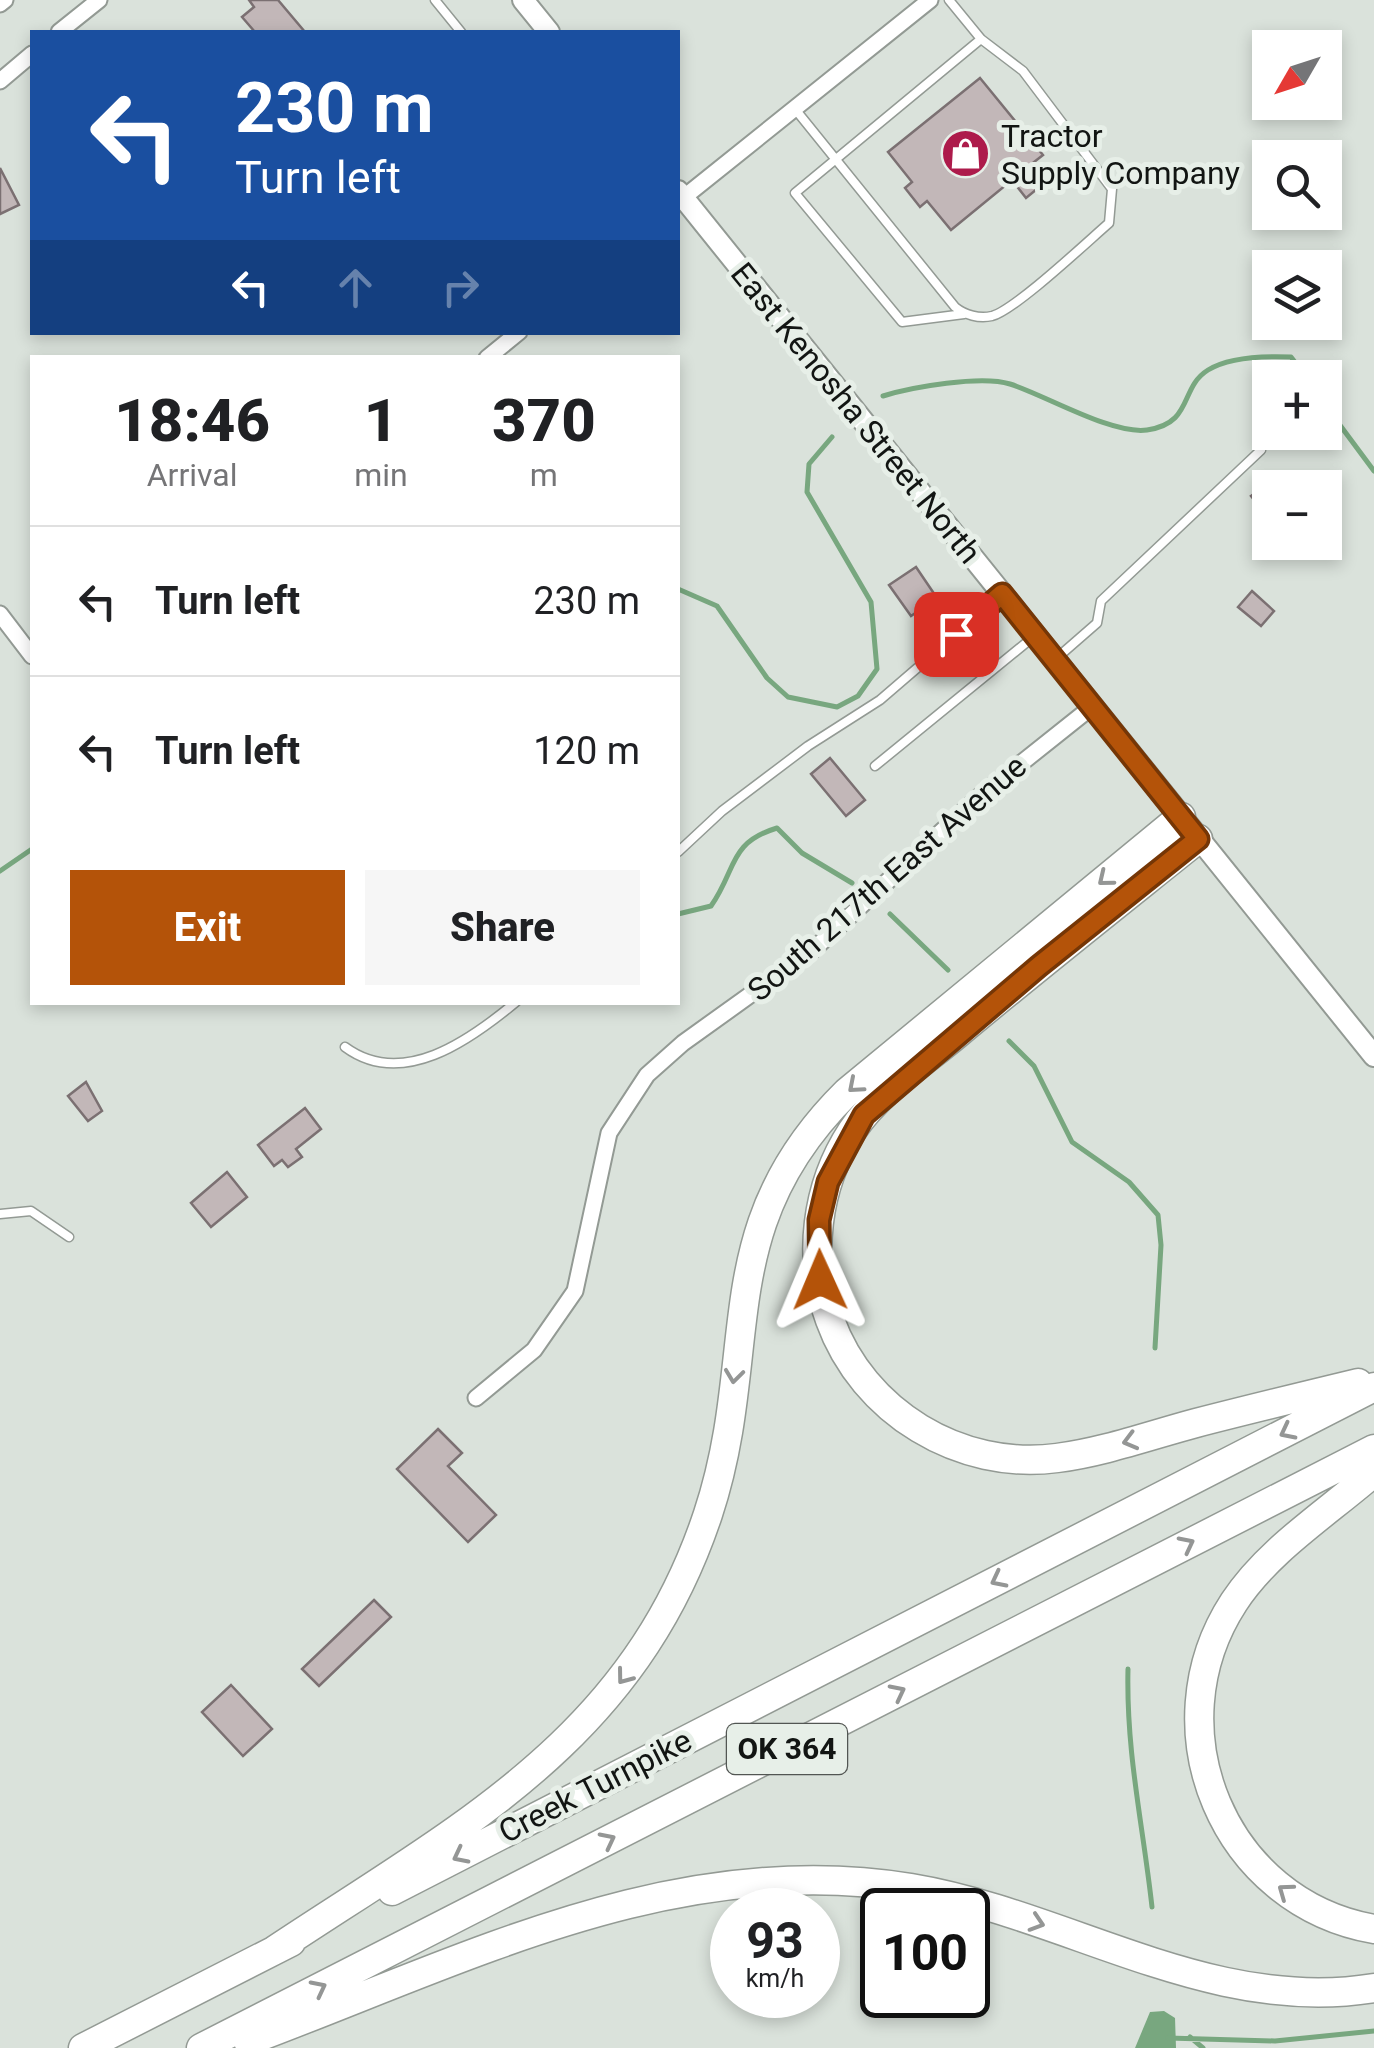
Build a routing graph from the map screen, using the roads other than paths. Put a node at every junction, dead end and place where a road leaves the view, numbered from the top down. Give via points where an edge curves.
1 (98, 0) edge
2 (434, 0) edge
3 (522, 0) edge
4 (930, 0) edge
5 (950, 0) edge
6 (538, 29) edge
7 (61, 30) edge
8 (459, 30) edge
9 (981, 39) junction
10 (30, 56) edge
11 (0, 81) edge
12 (792, 106) junction
13 (835, 157) junction
14 (680, 196) edge
15 (680, 198) edge
16 (964, 314) junction
17 (515, 335) edge
18 (491, 355) edge
19 (1261, 450) dead end
20 (1002, 594) junction
21 (0, 614) edge
22 (1036, 636) junction
23 (30, 653) edge
24 (1055, 660) junction
25 (1094, 706) junction
26 (875, 766) dead end
27 (1189, 828) junction
28 (680, 850) edge
29 (512, 1005) edge
30 (345, 1046) dead end
31 (1374, 1056) edge
32 (0, 1214) edge
33 (69, 1236) dead end
34 (1374, 1379) edge
35 (1374, 1387) edge
36 (476, 1398) dead end
37 (1374, 1449) edge
38 (1374, 1472) edge
39 (1374, 1929) edge
40 (275, 1950) junction
41 (1374, 1988) edge
42 (84, 2048) edge
43 (201, 2048) edge
44 (228, 2048) edge

1 - 7 street
2 - 8 lane
3 - 6 main road
4 - 12 street
5 - 9 lane
9 - 13 lane
9 - 16 lane via 1023,71 1105,174 1113,208 1109,223 1006,308 993,316
10 - 11 street
12 - 13 lane
12 - 14 street
13 - 16 lane
13 - 16 lane via 795,193 894,316 902,322
15 - 20 main road, East Kenosha Street North
17 - 18 street
19 - 24 lane via 1101,601 1097,623
20 - 22 main road, East Kenosha Street North
20 - 28 lane via 880,700 808,746
21 - 23 street
22 - 24 main road, East Kenosha Street North
22 - 26 lane
24 - 25 main road, East Kenosha Street North
25 - 27 main road, East Kenosha Street North
25 - 36 street, South 217th East Avenue via 980,796 802,959 647,1075 609,1133 575,1291 534,1350
27 - 31 main road, East Kenosha Street North
34 -> 27 highway via 1035,1460 969,1452 927,1434 864,1380 834,1332 820,1280 819,1220 852,1132 881,1098 1096,921
27 -> 40 highway via 821,1118 784,1169 753,1246 727,1436 709,1512 669,1606 607,1699 561,1750 512,1792
29 - 30 lane via 470,1036 404,1065 373,1064
32 - 33 lane via 31,1212
35 -> 40 highway, Creek Turnpike / OK 364
43 -> 37 highway, Creek Turnpike / OK 364
39 -> 38 highway via 1305,1905 1246,1856 1216,1810 1198,1728 1204,1666 1234,1602 1261,1568
40 - 42 highway, Creek Turnpike / OK 364
44 -> 41 highway via 567,1919 743,1881 839,1880 915,1889 1230,1984 1306,1992

